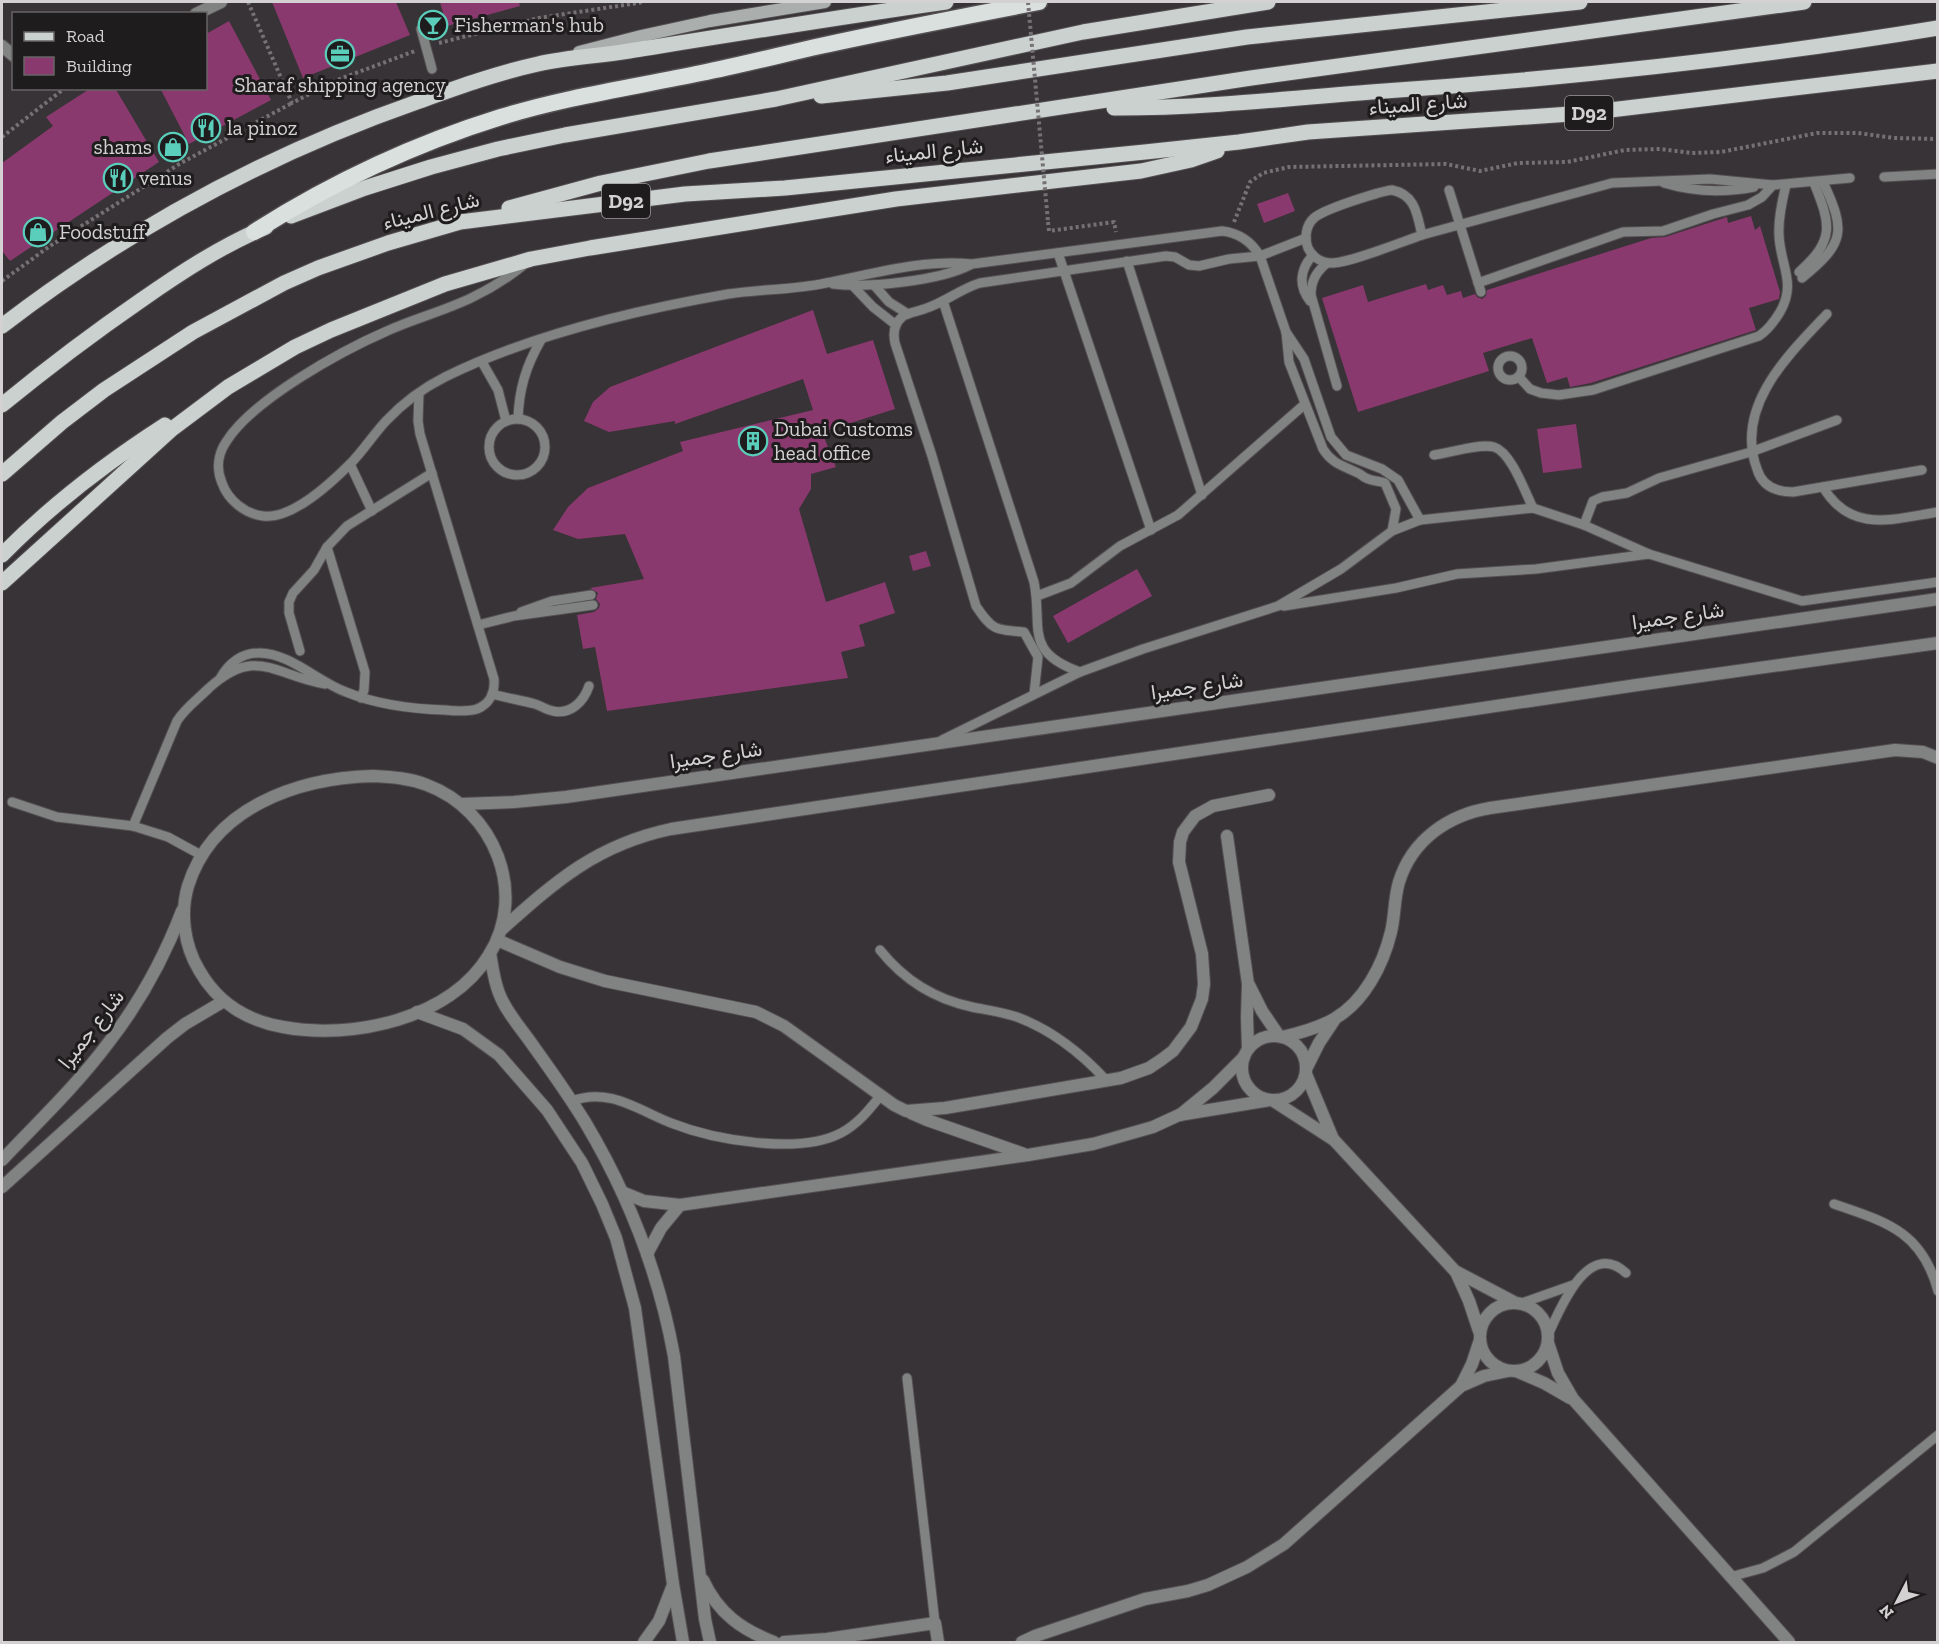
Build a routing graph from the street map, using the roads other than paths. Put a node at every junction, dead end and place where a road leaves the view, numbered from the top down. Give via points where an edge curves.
1 (221, 2) edge
2 (825, 2) edge
3 (946, 2) edge
4 (1039, 2) edge
5 (1268, 2) edge
6 (1580, 2) edge
7 (1804, 2) edge
8 (209, 4) edge
9 (809, 4) edge
10 (1938, 28) edge
11 (421, 29) dead end
12 (539, 63) junction
13 (432, 69) dead end
14 (1938, 71) edge
15 (776, 99) junction
16 (1069, 107) junction
17 (1239, 142) junction
18 (1938, 174) edge
19 (1884, 177) dead end
20 (1850, 178) dead end
21 (1818, 182) junction
22 (1773, 185) junction
23 (1786, 185) junction
24 (1449, 190) dead end
25 (460, 222) junction
26 (1459, 225) junction
27 (254, 232) junction
28 (1422, 235) junction
29 (1306, 238) junction
30 (1058, 253) junction
31 (1313, 255) junction
32 (1260, 256) junction
33 (531, 259) junction
34 (1127, 261) junction
35 (1327, 263) junction
36 (972, 264) junction
37 (1064, 271) junction
38 (1800, 275) dead end
39 (825, 283) junction
40 (874, 285) junction
41 (853, 286) junction
42 (943, 302) junction
43 (1312, 303) junction
44 (908, 314) junction
45 (1827, 314) dead end
46 (896, 325) junction
47 (2, 326) edge
48 (1286, 332) junction
49 (541, 340) junction
50 (1498, 348) dead end
51 (1501, 359) junction
52 (482, 362) junction
53 (1519, 377) junction
54 (1337, 386) dead end
55 (419, 393) junction
56 (1305, 404) junction
57 (2, 405) edge
58 (200, 407) junction
59 (518, 419) junction
60 (1837, 420) dead end
61 (506, 421) junction
62 (1751, 452) junction
63 (1434, 455) dead end
64 (350, 464) junction
65 (1922, 470) dead end
66 (432, 473) junction
67 (2, 474) edge
68 (1823, 487) junction
69 (1202, 495) junction
70 (1533, 508) junction
71 (372, 511) junction
72 (1938, 512) edge
73 (1420, 520) junction
74 (1584, 525) junction
75 (1151, 530) junction
76 (1392, 531) junction
77 (327, 547) junction
78 (1649, 554) junction
79 (2, 555) edge
80 (1938, 582) edge
81 (2, 583) edge
82 (1037, 596) junction
83 (1938, 599) edge
84 (592, 600) dead end
85 (1278, 606) junction
86 (478, 625) junction
87 (1036, 627) junction
88 (1024, 632) junction
89 (1938, 643) edge
90 (300, 651) dead end
91 (1080, 672) junction
92 (589, 686) dead end
93 (492, 694) junction
94 (1034, 694) junction
95 (361, 698) junction
96 (934, 744) junction
97 (1938, 758) edge
98 (1269, 795) dead end
99 (12, 802) dead end
100 (461, 804) junction
101 (133, 825) junction
102 (1227, 836) dead end
103 (201, 855) junction
104 (184, 904) junction
105 (499, 935) junction
106 (880, 950) dead end
107 (490, 953) junction
108 (1248, 984) junction
109 (224, 1001) junction
110 (417, 1012) junction
111 (1335, 1018) junction
112 (1281, 1037) junction
113 (1246, 1054) junction
114 (1306, 1071) junction
115 (1106, 1080) junction
116 (881, 1095) junction
117 (1271, 1100) junction
118 (572, 1101) junction
119 (906, 1111) junction
120 (1179, 1116) junction
121 (1334, 1140) junction
122 (1028, 1155) junction
123 (2, 1161) edge
124 (2, 1187) edge
125 (622, 1192) junction
126 (1834, 1204) dead end
127 (680, 1205) junction
128 (647, 1254) junction
129 (1455, 1271) junction
130 (1626, 1273) dead end
131 (1573, 1285) junction
132 (1938, 1291) edge
133 (1518, 1302) junction
134 (1479, 1336) junction
135 (1548, 1339) junction
136 (1511, 1371) junction
137 (907, 1378) dead end
138 (1461, 1386) junction
139 (1573, 1399) junction
140 (1938, 1435) edge
141 (700, 1572) junction
142 (1730, 1577) junction
143 (673, 1584) junction
144 (935, 1623) junction
145 (644, 1642) edge
146 (684, 1642) edge
147 (710, 1642) edge
148 (774, 1642) edge
149 (784, 1642) edge
150 (938, 1642) edge
151 (1022, 1642) edge
152 (1789, 1642) edge

1 - 8 street
2 - 9 main road
3 - 12 main road
4 - 27 highway via 630,86 501,117 388,160
5 - 15 main road, شارع الميناء via 1083,32
6 - 15 main road via 1247,37 904,89
7 - 16 main road
9 - 12 main road via 641,36
10 - 16 main road via 1629,70 1255,102
11 - 13 lane
12 - 47 main road via 394,110 278,158 124,242
14 - 17 main road, شارع الميناء / D92 via 1585,113 1339,130
15 - 27 main road, شارع الميناء via 565,135 431,167 365,188
16 - 25 main road via 709,161 601,183
17 - 25 main road, شارع الميناء / D92 via 785,188 666,196
17 - 33 main road via 1191,160 1141,171 797,213
18 - 19 lane
20 - 21 lane
21 - 23 lane
21 - 38 lane via 1827,232 1821,249
22 - 23 lane
22 - 26 lane via 1709,191 1659,182 1612,183
22 - 26 lane via 1748,205 1663,231 1623,232 1479,288
23 - 53 lane via 1779,233 1789,291 1784,306 1764,333 1593,390 1558,395 1540,393 1525,386
24 - 26 lane
25 - 67 main road, شارع الميناء / D92 via 379,245 318,268 194,332 104,390
26 - 28 lane
27 - 57 main road, شارع الميناء via 157,289
28 - 29 lane via 1412,202 1392,190 1320,214 1309,224
28 - 35 lane via 1338,263
29 - 31 lane
29 - 32 lane
30 - 32 lane via 1230,232 1251,243
30 - 36 lane
30 - 37 lane
31 - 35 lane
31 - 43 lane via 1302,279 1304,292
32 - 34 lane via 1199,266 1166,256
32 - 48 lane
33 - 58 main road via 444,285 331,330 261,366
33 - 64 lane via 486,291 386,331 287,387 245,420 226,443 219,462 227,494 244,509 265,516 297,508
34 - 37 lane
34 - 69 lane
35 - 43 lane via 1312,282
36 - 39 lane via 927,264
36 - 40 lane via 938,276
37 - 42 lane via 980,284
37 - 75 lane
39 - 41 lane
39 - 49 lane via 693,300
40 - 41 lane
40 - 44 lane via 889,302
41 - 46 lane
42 - 44 lane
42 - 82 lane
43 - 54 lane
44 - 46 lane
45 - 62 lane via 1772,376 1756,412
46 - 88 lane via 895,343 976,606 997,630
48 - 56 lane via 1289,362
48 - 73 lane via 1304,358 1331,437 1352,458 1382,469 1398,480
49 - 52 lane
49 - 59 lane via 521,386
50 - 51 lane
51 - 53 lane via 1501,376 1506,380
51 - 53 lane via 1507,355 1519,359
52 - 55 lane
52 - 61 lane via 498,390
55 - 64 lane via 385,422
55 - 66 lane via 420,434
56 - 69 lane
56 - 76 lane via 1331,460 1367,479 1385,483 1396,508
58 - 79 main road via 103,466
58 - 81 main road
59 - 61 lane
59 - 61 lane via 540,431 545,447 540,464 526,474 509,474 494,465 490,457 489,440 498,425
60 - 62 lane
62 - 68 lane via 1759,475 1770,487 1793,492
62 - 74 lane via 1659,478 1627,493 1602,497 1593,501
63 - 70 lane via 1488,447 1502,451
64 - 71 lane
65 - 68 lane
66 - 71 lane
66 - 86 lane
68 - 72 lane via 1842,509 1868,520
69 - 75 lane
70 - 73 lane
70 - 74 lane
71 - 77 lane via 340,532
73 - 76 lane
74 - 78 lane
75 - 82 lane via 1120,546 1071,583
76 - 85 lane via 1341,569
77 - 90 lane via 289,602
77 - 95 lane via 365,672
78 - 80 lane via 1802,601
78 - 85 lane via 1536,569 1456,574 1396,588
82 - 87 lane
83 - 96 street, شارع جميرا
84 - 86 lane
85 - 91 lane
86 - 93 lane via 494,679
87 - 88 lane
87 - 91 lane via 1048,654
88 - 94 lane via 1038,657
89 - 105 street via 670,829 627,841 586,861 567,873
91 - 94 lane
92 - 93 lane via 582,701 561,712
93 - 95 lane via 482,706 460,711 400,707
94 - 96 lane
95 - 101 lane via 265,653 243,656 177,721
96 - 100 street, شارع جميرا via 540,800
97 - 111 street via 1923,752 1894,750 1460,815 1433,831 1412,854 1399,882 1391,930 1380,964 1361,994
98 - 115 street via 1204,810 1183,832 1179,862 1204,969 1200,1006 1183,1039 1161,1060 1135,1074
99 - 101 lane via 57,817
100 - 103 street via 411,780 373,776 324,780 285,791 249,809
100 - 105 street via 481,824 500,861 505,897
101 - 103 lane via 168,837
102 - 108 street
103 - 104 street
104 - 109 street via 190,950 204,978
104 - 123 street, شارع جميرا via 160,963 128,1018 88,1068
105 - 107 street
105 - 116 street via 528,954 582,975 756,1012 784,1026
106 - 115 lane via 908,978 941,998 1018,1018 1051,1033
107 - 110 street via 463,986
107 - 118 street via 503,1002
108 - 112 street
108 - 113 street
109 - 110 street via 267,1024 307,1030 352,1030
109 - 124 street via 167,1038
110 - 143 street via 463,1029 499,1055 547,1110 582,1163 602,1204 616,1238 635,1308
111 - 112 street
111 - 114 street
112 - 113 street via 1262,1039
112 - 114 street via 1297,1045
113 - 117 street via 1245,1082 1256,1094
113 - 120 street
114 - 117 street via 1304,1081 1294,1093
114 - 121 street
115 - 119 street via 945,1108
116 - 118 lane via 846,1130 826,1139 798,1144 754,1142 700,1132 614,1098 592,1095
116 - 119 street
117 - 120 street
117 - 121 street
118 - 125 street
119 - 122 street
120 - 122 street via 1124,1136
121 - 129 street
122 - 127 street
125 - 127 street via 656,1204
125 - 128 street
126 - 132 lane via 1890,1225 1911,1239 1926,1259
127 - 128 street
128 - 141 street via 674,1356
129 - 133 street
129 - 134 street
130 - 131 lane via 1615,1265 1602,1264
131 - 133 lane
131 - 135 lane
133 - 134 street via 1491,1310
133 - 135 street via 1538,1311 1547,1326
134 - 136 street via 1489,1360
134 - 138 street
135 - 136 street via 1546,1351 1536,1363
135 - 139 street via 1558,1372
136 - 138 street
136 - 139 street
137 - 144 lane
138 - 151 street via 1284,1544 1247,1567 1208,1585 1145,1599
139 - 142 street
140 - 142 lane via 1794,1552 1763,1568
141 - 147 street
141 - 148 street via 708,1591 736,1624
142 - 152 street
143 - 145 street via 660,1621
143 - 146 street
144 - 149 street
144 - 150 street

